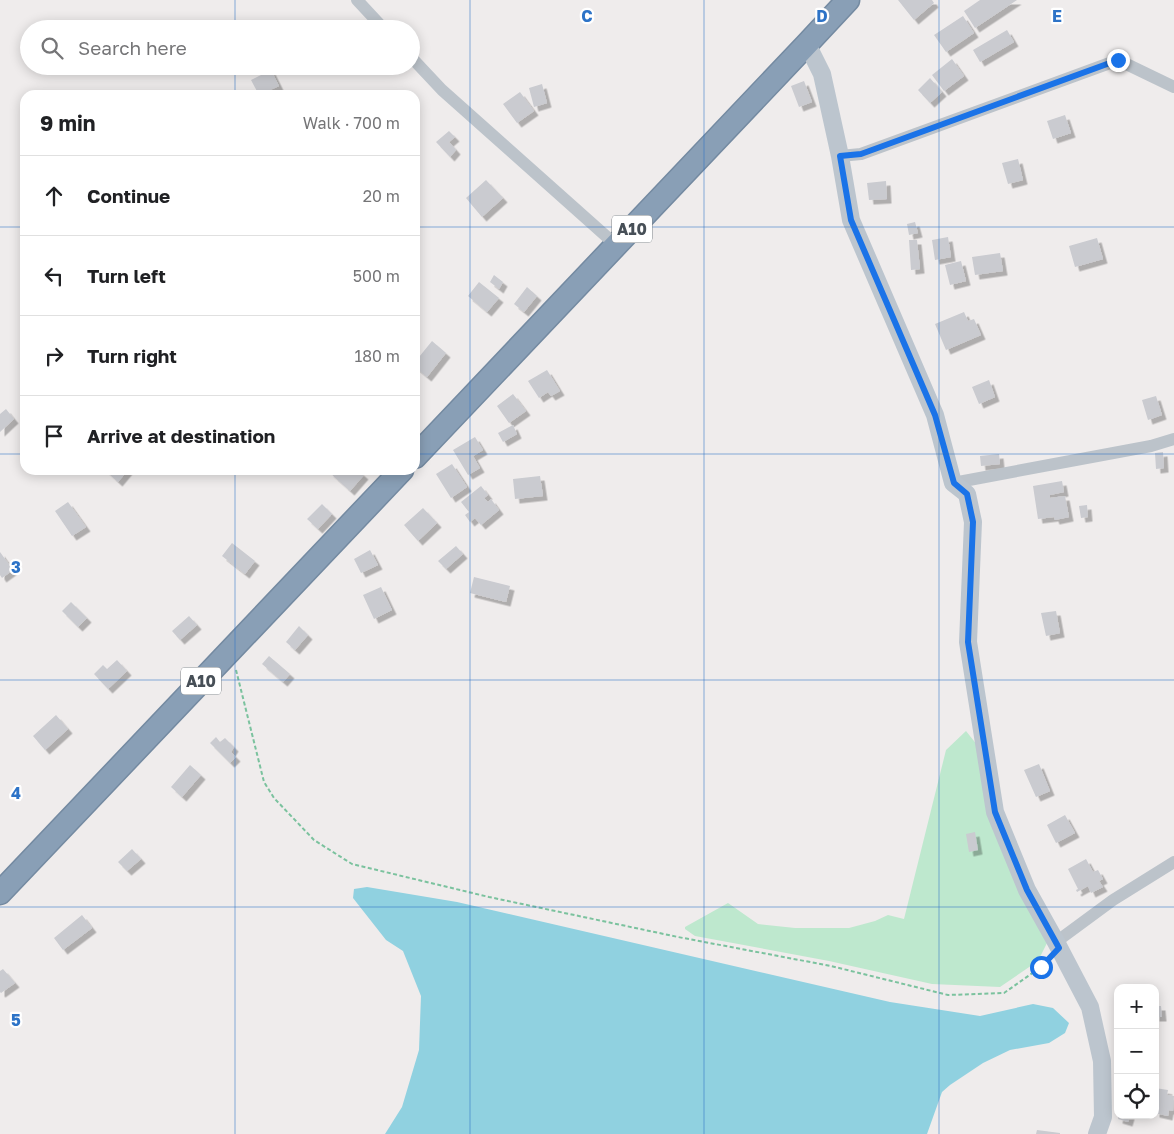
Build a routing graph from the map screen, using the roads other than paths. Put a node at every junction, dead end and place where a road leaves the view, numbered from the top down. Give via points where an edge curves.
1 (357, 0) edge
2 (848, 0) edge
3 (376, 20) edge
4 (807, 44) junction
5 (420, 67) edge
6 (1174, 87) edge
7 (840, 156) junction
8 (616, 245) junction
9 (1174, 440) edge
10 (420, 452) edge
11 (397, 475) edge
12 (954, 483) junction
13 (1174, 862) edge
14 (0, 893) edge
15 (1058, 945) junction
16 (1098, 1134) edge

1 - 3 street
2 - 4 highway, A10
4 - 7 street via 822,74
4 - 8 highway, A10
5 - 8 street via 442,90
6 - 7 street via 1118,60 861,154
7 - 12 street via 851,220 935,415
8 - 10 highway, A10
9 - 12 street
11 - 14 highway, A10
12 - 15 street via 967,494 973,522 968,642 995,812 1027,890
13 - 15 street via 1114,900
15 - 16 street via 1090,1007 1102,1061 1103,1116

